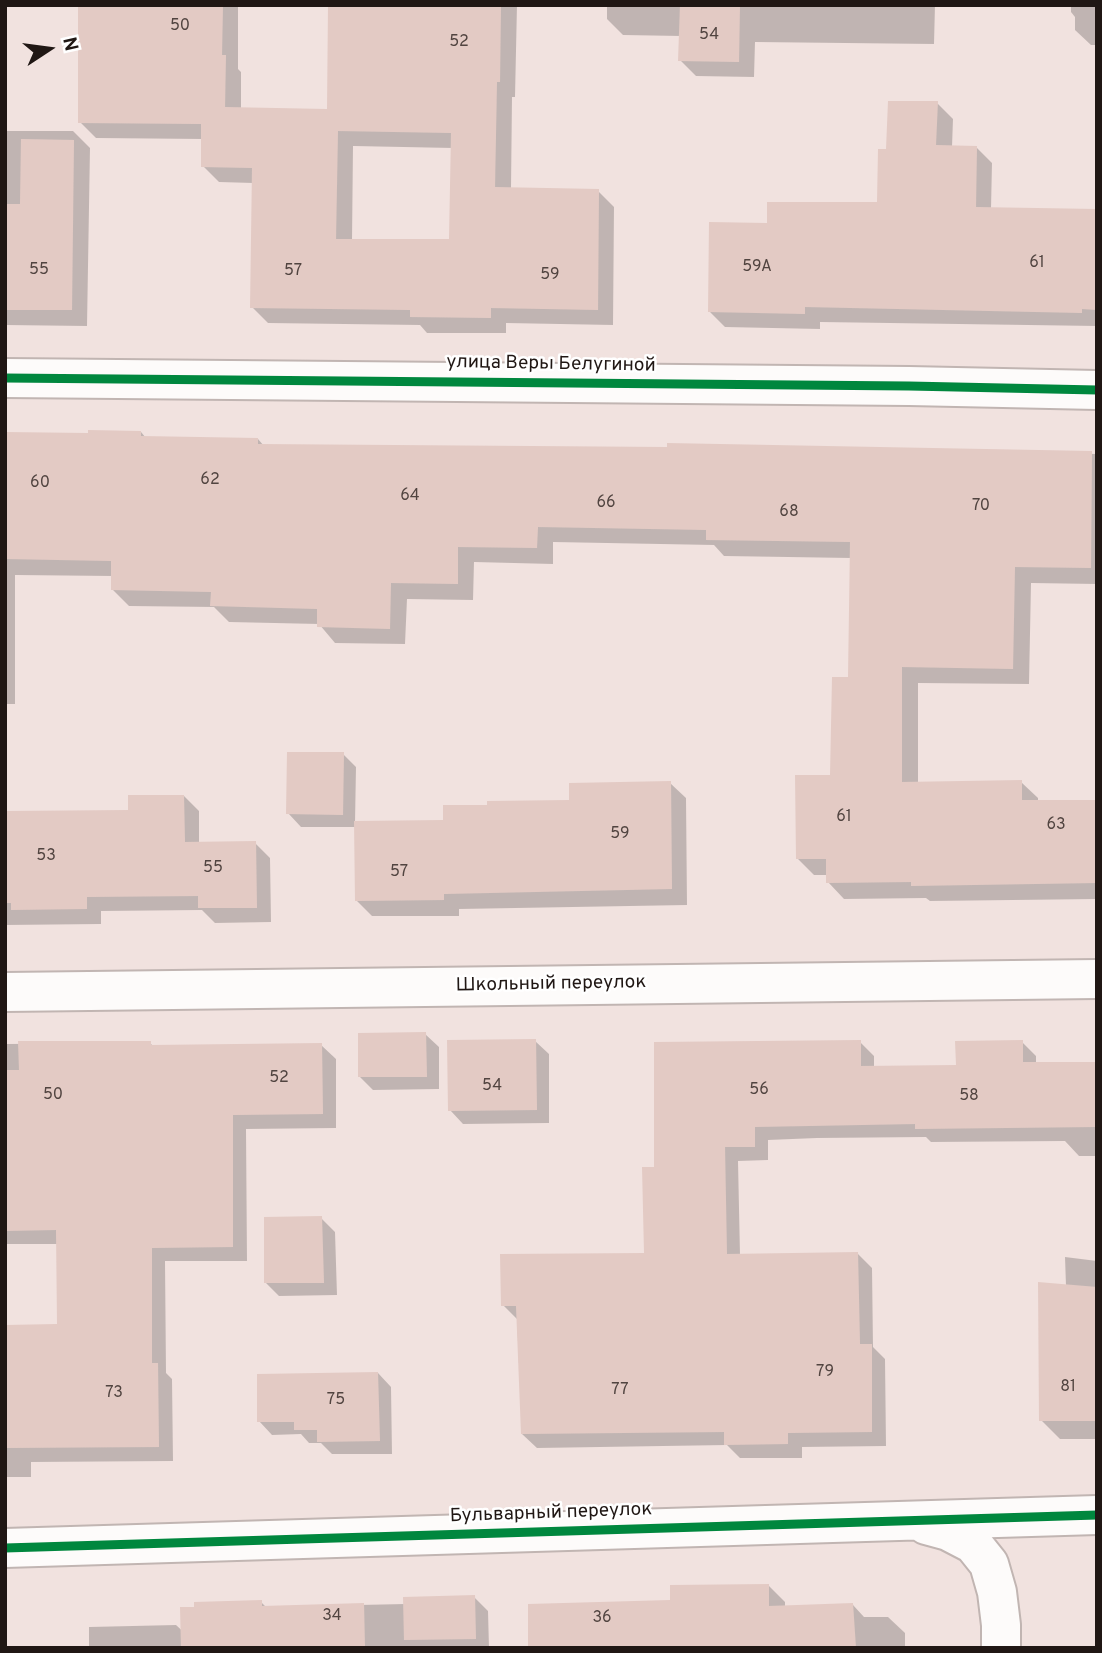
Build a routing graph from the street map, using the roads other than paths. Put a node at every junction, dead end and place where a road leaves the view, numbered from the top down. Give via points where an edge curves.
1 (5, 377) edge
2 (1097, 390) edge
3 (1097, 979) edge
4 (5, 992) edge
5 (1097, 1515) edge
6 (914, 1522) junction
7 (5, 1548) edge
8 (1000, 1648) edge

1 - 2 street, улица Веры Белугиной
3 - 4 street, Школьный переулок
5 - 6 street, Бульварный переулок
6 - 7 street, Бульварный переулок
6 - 8 street via 948,1531 972,1544 989,1564 998,1592

